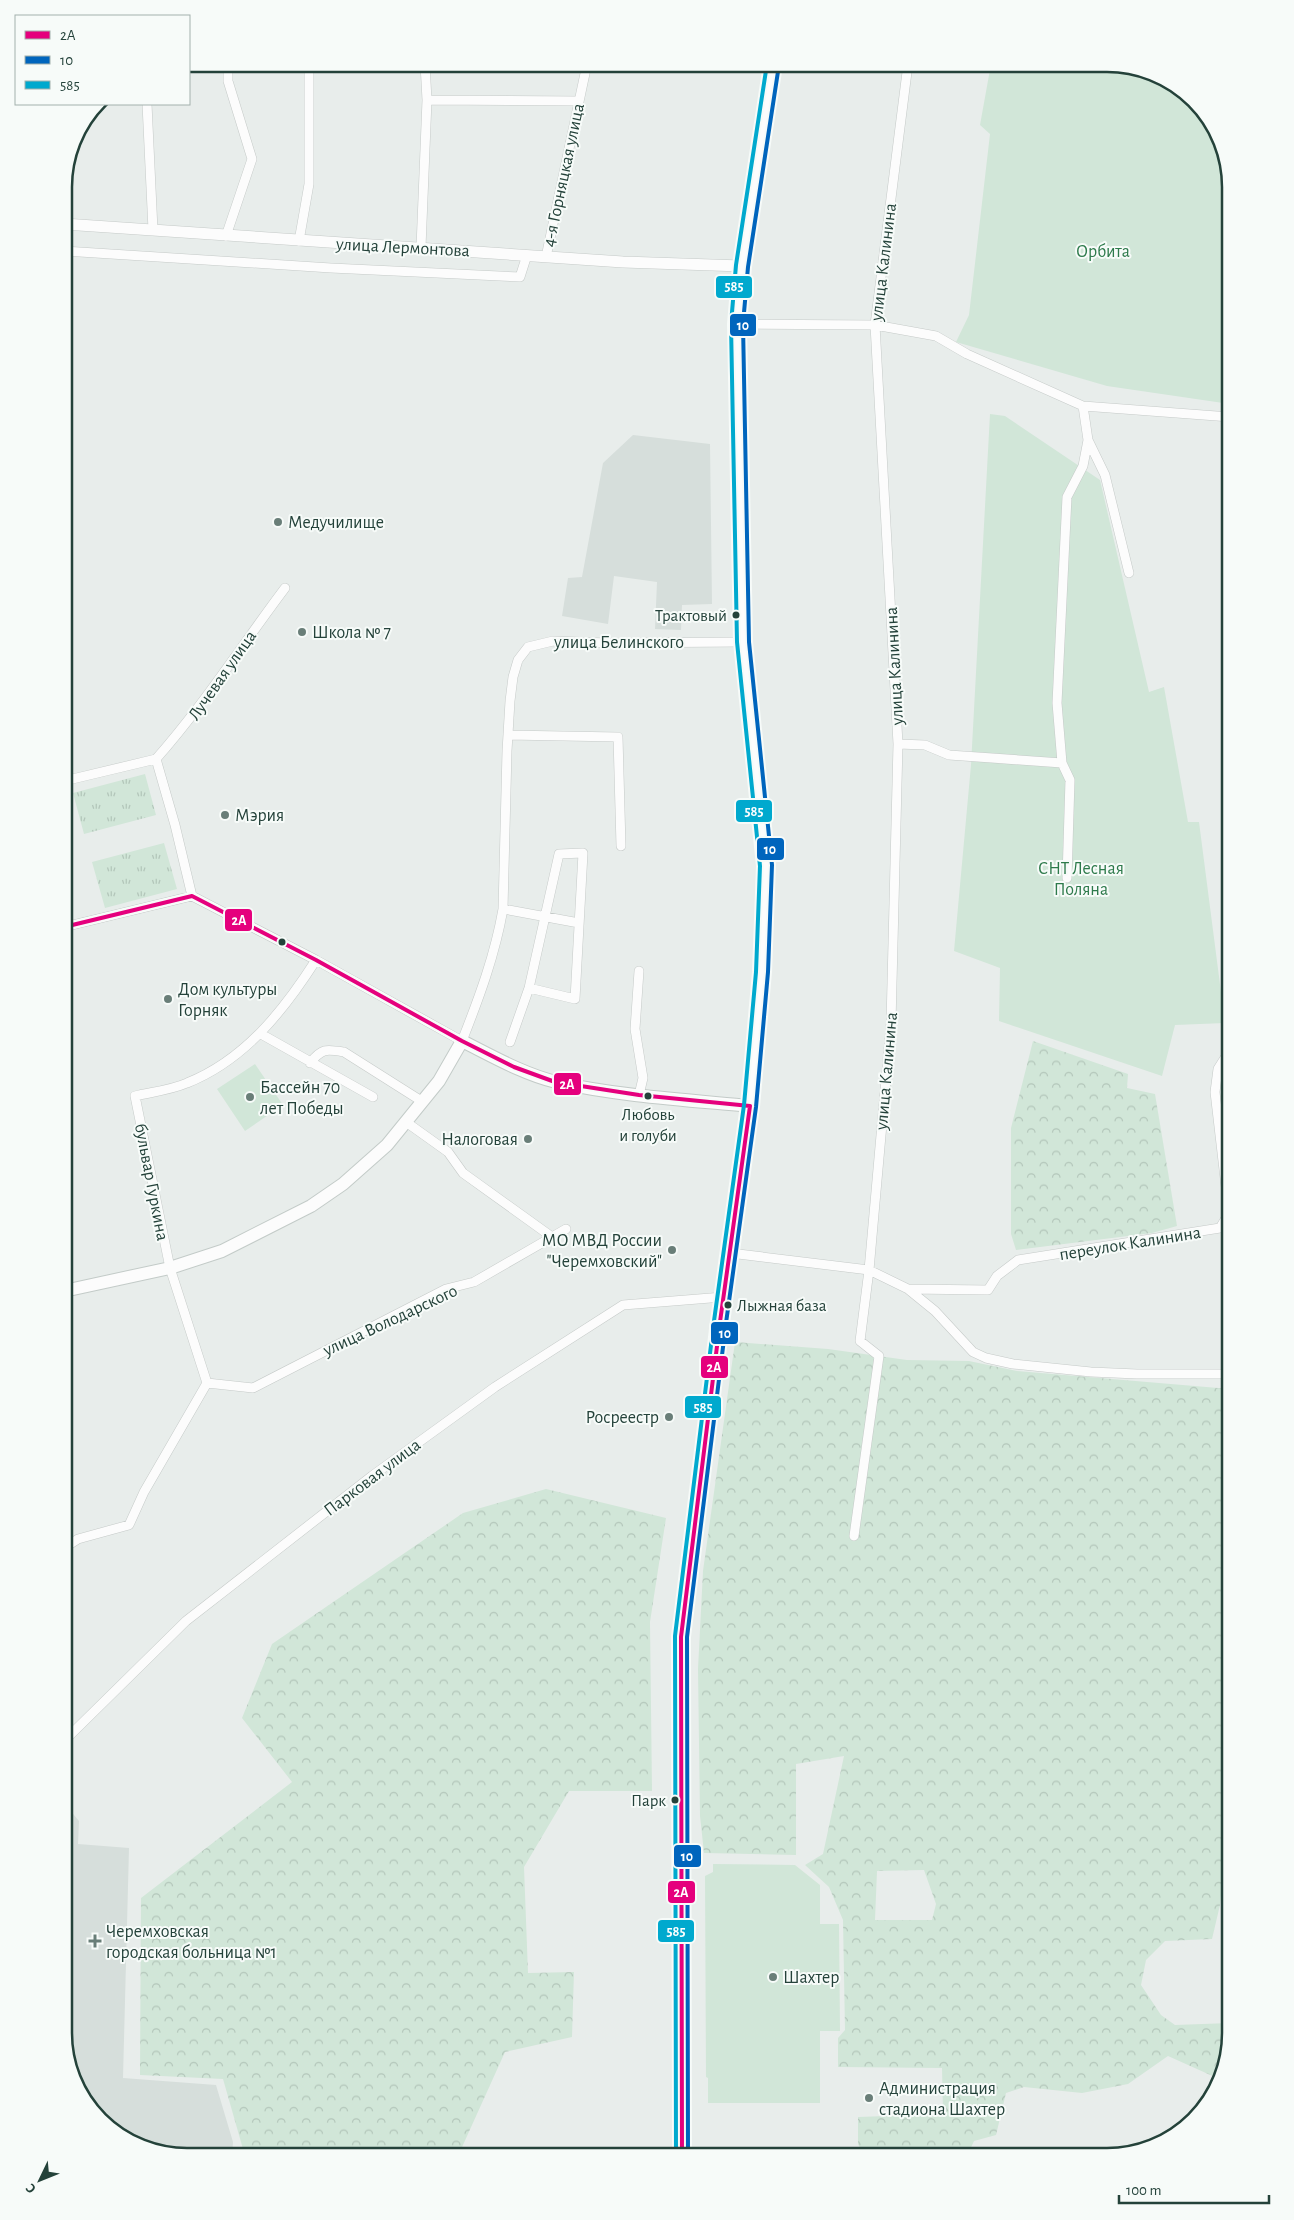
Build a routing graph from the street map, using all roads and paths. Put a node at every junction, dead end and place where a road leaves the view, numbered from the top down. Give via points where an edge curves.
1 (228, 72) edge
2 (309, 72) edge
3 (425, 72) edge
4 (585, 72) edge
5 (772, 73) edge
6 (907, 73) edge
7 (427, 100) junction
8 (579, 100) junction
9 (147, 105) edge
10 (73, 225) edge
11 (153, 230) junction
12 (226, 236) junction
13 (299, 242) junction
14 (421, 247) junction
15 (73, 252) edge
16 (527, 255) junction
17 (546, 257) junction
18 (742, 266) junction
19 (738, 324) junction
20 (875, 325) junction
21 (1083, 406) junction
22 (1222, 417) edge
23 (1088, 440) junction
24 (1129, 573) dead end
25 (285, 588) dead end
26 (743, 642) junction
27 (508, 735) junction
28 (898, 744) junction
29 (156, 759) junction
30 (1062, 763) junction
31 (73, 779) edge
32 (621, 846) dead end
33 (1067, 878) dead end
34 (192, 896) junction
35 (503, 909) junction
36 (545, 917) junction
37 (579, 923) junction
38 (73, 925) edge
39 (316, 960) junction
40 (639, 971) dead end
41 (529, 988) junction
42 (261, 1034) junction
43 (462, 1041) junction
44 (510, 1042) dead end
45 (310, 1063) junction
46 (1222, 1063) edge
47 (639, 1095) junction
48 (372, 1097) dead end
49 (423, 1102) junction
50 (750, 1106) junction
51 (406, 1122) junction
52 (1222, 1152) edge
53 (1222, 1225) edge
54 (566, 1229) dead end
55 (552, 1236) junction
56 (730, 1253) junction
57 (170, 1268) junction
58 (869, 1270) junction
59 (72, 1289) edge
60 (908, 1289) junction
61 (723, 1297) junction
62 (1222, 1374) edge
63 (208, 1383) junction
64 (854, 1536) dead end
65 (72, 1543) edge
66 (72, 1733) edge
67 (682, 2148) edge

1 - 12 street via 228,82 252,159
2 - 13 street via 309,184
3 - 7 street
4 - 8 street, 4-я Горняцкая улица
5 - 18 main road
6 - 20 street, улица Калинина
7 - 8 street
7 - 14 street
8 - 17 street, 4-я Горняцкая улица
9 - 11 street
10 - 11 street, улица Лермонтова
11 - 12 street, улица Лермонтова
12 - 13 street, улица Лермонтова
13 - 14 street, улица Лермонтова
14 - 16 street, улица Лермонтова
15 - 16 street via 520,277
16 - 17 street, улица Лермонтова
17 - 18 street, улица Лермонтова
18 - 19 main road
19 - 20 street
19 - 26 main road
20 - 21 street via 936,336 967,354
20 - 28 street, улица Калинина
21 - 22 street
21 - 23 street
23 - 24 street via 1106,475
23 - 30 street via 1083,466 1067,497 1057,703
25 - 29 street, Лучевая улица via 184,728
26 - 27 street, улица Белинского via 553,641 528,647 518,660 513,677
26 - 50 main road via 766,866 759,1018
27 - 32 street via 618,737
27 - 35 street, улица Белинского
28 - 30 street via 925,745 949,755
28 - 58 street, улица Калинина via 891,1023
29 - 31 street
29 - 34 street
30 - 33 street via 1070,780
34 - 38 street
34 - 39 street
35 - 36 street
35 - 43 street, улица Белинского via 482,991
36 - 37 street
36 - 37 street via 559,854 583,853
36 - 41 street
37 - 41 street via 575,999
39 - 42 street via 290,1000
39 - 43 street
40 - 47 street via 635,1029 643,1078
41 - 44 street
42 - 45 street
42 - 57 street, бульвар Гуркина via 218,1067 187,1084 135,1096
43 - 47 main road via 556,1082
43 - 49 main road, улица Белинского
45 - 48 street
45 - 49 street via 319,1052 328,1049 344,1052
46 - 52 street, переулок Калинина via 1215,1092
47 - 50 main road
49 - 51 main road, улица Белинского
50 - 56 main road
51 - 55 street via 448,1152 463,1173
51 - 57 main road, улица Белинского via 388,1145 312,1206 222,1251
53 - 60 street, переулок Калинина via 1220,1228 1018,1260 997,1276 988,1290
54 - 55 street, улица Володарского
55 - 63 street, улица Володарского via 474,1282 446,1289 253,1388
56 - 58 street
56 - 61 main road
57 - 59 main road, улица Белинского
57 - 63 street, бульвар Гуркина
58 - 60 street
58 - 64 street, улица Калинина via 860,1341 879,1356
60 - 62 street via 935,1312 972,1352 986,1358 1091,1372
61 - 66 street, Парковая улица via 623,1305 495,1387 372,1476 186,1621
61 - 67 main road via 681,1637
63 - 65 street via 144,1492 129,1525

